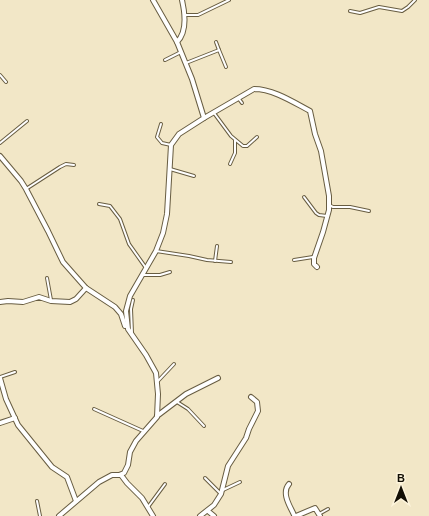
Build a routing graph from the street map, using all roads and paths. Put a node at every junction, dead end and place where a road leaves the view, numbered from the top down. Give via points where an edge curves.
1 (153, 0) edge
2 (182, 0) edge
3 (229, 0) edge
4 (415, 0) edge
5 (350, 11) dead end
6 (184, 15) junction
7 (177, 42) junction
8 (216, 42) dead end
9 (219, 50) junction
10 (181, 52) junction
11 (164, 60) dead end
12 (185, 63) junction
13 (226, 67) dead end
14 (0, 75) edge
15 (6, 82) dead end
16 (238, 98) junction
17 (242, 103) dead end
18 (213, 112) junction
19 (204, 118) junction
20 (27, 121) dead end
21 (161, 124) dead end
22 (257, 137) dead end
23 (235, 140) junction
24 (0, 143) edge
25 (171, 145) junction
26 (0, 156) edge
27 (230, 164) dead end
28 (74, 166) dead end
29 (170, 169) junction
30 (194, 176) dead end
31 (26, 189) junction
32 (304, 197) dead end
33 (99, 204) dead end
34 (329, 205) junction
35 (369, 211) dead end
36 (327, 216) junction
37 (217, 246) dead end
38 (156, 251) junction
39 (315, 256) junction
40 (294, 260) dead end
41 (215, 261) junction
42 (231, 262) dead end
43 (316, 267) dead end
44 (146, 268) junction
45 (170, 272) dead end
46 (142, 275) junction
47 (47, 278) dead end
48 (86, 288) junction
49 (133, 300) dead end
50 (51, 301) junction
51 (0, 302) edge
52 (131, 334) junction
53 (174, 364) dead end
54 (15, 372) dead end
55 (0, 378) edge
56 (218, 378) dead end
57 (157, 382) junction
58 (251, 397) dead end
59 (176, 401) junction
60 (94, 409) dead end
61 (157, 416) junction
62 (15, 418) junction
63 (0, 423) edge
64 (204, 426) dead end
65 (143, 431) junction
66 (119, 475) junction
67 (205, 478) dead end
68 (240, 482) dead end
69 (165, 484) dead end
70 (289, 484) dead end
71 (221, 492) junction
72 (37, 500) dead end
73 (76, 501) junction
74 (148, 507) junction
75 (328, 509) dead end
76 (208, 511) junction
77 (319, 515) edge
78 (40, 516) edge
79 (59, 516) edge
80 (153, 516) edge
81 (200, 516) edge
82 (214, 516) edge

1 - 7 street
2 - 6 street
3 - 6 lane via 198,15
4 - 5 lane via 402,11 379,7 364,12
6 - 7 street via 181,37
7 - 10 street
8 - 9 lane
9 - 12 lane
9 - 13 lane
10 - 11 lane
10 - 12 street
12 - 19 street
14 - 15 lane
16 - 17 lane
16 - 18 street
16 - 34 street via 254,89 262,90 283,97 310,111 321,151
18 - 19 street
18 - 23 lane
19 - 25 street via 179,134
20 - 24 lane
21 - 25 lane via 157,137 162,143
22 - 23 lane via 247,146
23 - 27 lane via 236,148
25 - 29 street
26 - 31 street
28 - 31 lane via 66,164
29 - 30 lane
29 - 38 street via 165,226
31 - 48 street via 63,262
32 - 36 lane via 318,215
33 - 44 lane via 110,206 118,215 129,244
34 - 35 lane
34 - 36 street
36 - 39 street
37 - 41 lane
38 - 41 lane
38 - 44 street
39 - 40 lane
39 - 43 street
41 - 42 lane
44 - 46 street
45 - 46 lane
46 - 52 street via 130,296 125,315
47 - 50 lane
48 - 50 street via 74,301
48 - 52 street via 118,310
49 - 52 lane
50 - 51 street via 39,297 29,301
52 - 57 street via 153,368
53 - 57 lane
54 - 55 lane
55 - 62 street
56 - 59 street
57 - 61 street
58 - 71 street via 257,402 258,411 246,438 228,466
59 - 61 street
59 - 64 lane
60 - 65 lane
61 - 65 street
62 - 63 street
62 - 73 street via 48,463 69,479
65 - 66 street via 130,452 127,469
66 - 73 street via 105,479
66 - 74 street
67 - 71 lane
68 - 71 lane
69 - 74 lane
70 - 77 street via 285,494 294,515 315,508
71 - 76 street
72 - 78 lane
73 - 79 street
74 - 80 street
75 - 77 lane
76 - 81 street
76 - 82 street

